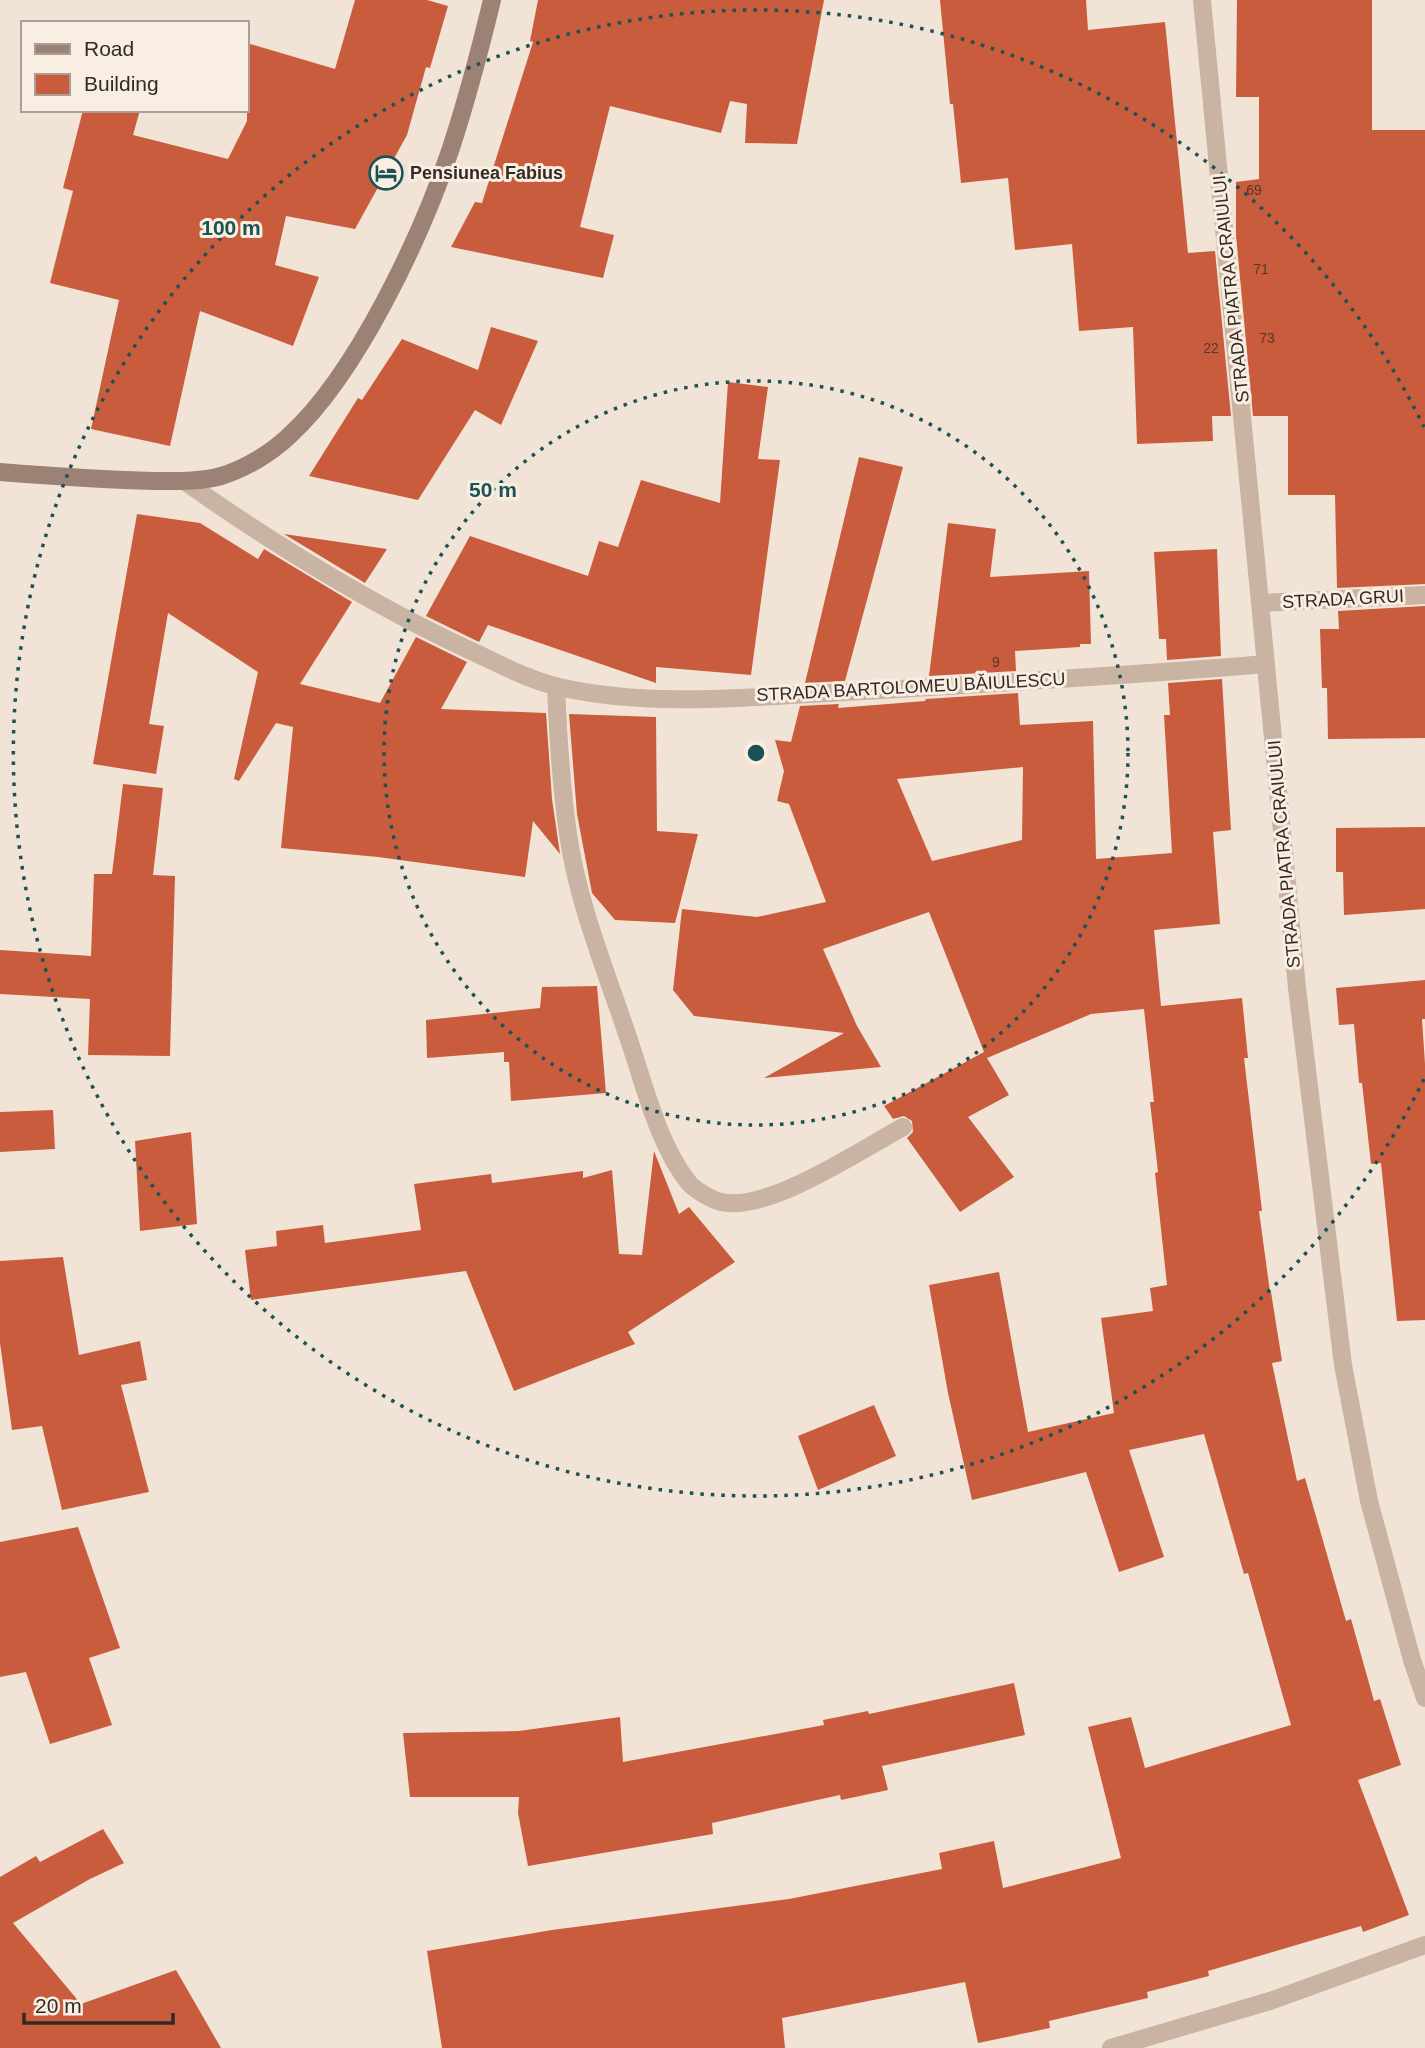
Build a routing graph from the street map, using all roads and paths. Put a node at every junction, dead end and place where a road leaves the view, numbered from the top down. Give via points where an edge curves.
1 (492, 0) edge
2 (1202, 0) edge
3 (0, 472) edge
4 (184, 481) junction
5 (1425, 595) edge
6 (1261, 603) junction
7 (1266, 664) junction
8 (556, 686) junction
9 (904, 1127) dead end
10 (1425, 1698) edge
11 (1425, 1945) edge
12 (1111, 2048) edge

1 - 4 main road via 450,150 395,280 355,351 323,399 289,437 254,462 221,476
2 - 6 street, STRADA PIATRA CRAIULUI
3 - 4 main road
4 - 8 street, STRADA BARTOLOMEU BĂIULESCU via 262,536 353,591 454,643
5 - 6 street, STRADA GRUI
6 - 7 street, STRADA PIATRA CRAIULUI
7 - 8 street, STRADA BARTOLOMEU BĂIULESCU via 688,699 614,697
7 - 10 street, STRADA PIATRA CRAIULUI via 1297,988 1343,1365 1369,1501
8 - 9 street via 568,835 578,884 654,1112 691,1185 720,1202 754,1203 787,1191
11 - 12 street via 1270,2001

